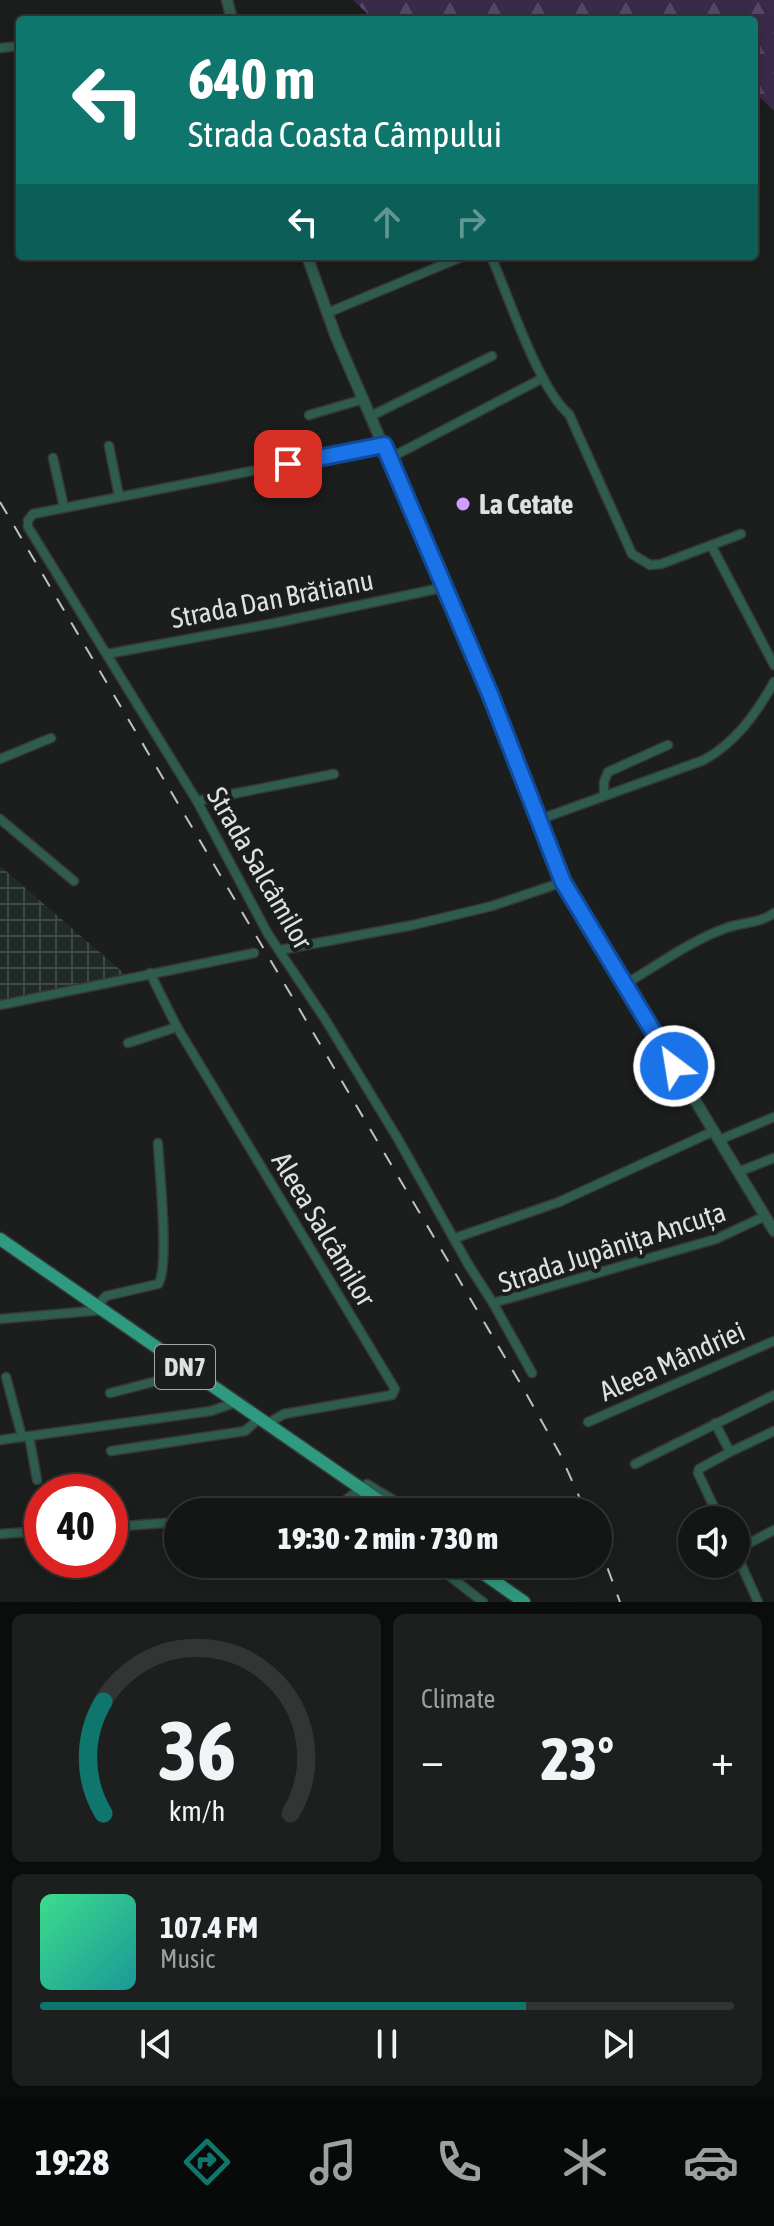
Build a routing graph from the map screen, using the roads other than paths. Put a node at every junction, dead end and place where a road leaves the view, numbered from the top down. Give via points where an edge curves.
1 (308, 260) edge
2 (454, 260) edge
3 (493, 260) edge
4 (327, 313) junction
5 (492, 356) dead end
6 (543, 378) junction
7 (364, 399) junction
8 (309, 415) dead end
9 (371, 416) junction
10 (384, 445) junction
11 (109, 446) dead end
12 (53, 458) dead end
13 (390, 458) junction
14 (119, 496) junction
15 (64, 507) junction
16 (741, 534) dead end
17 (711, 545) junction
18 (446, 587) junction
19 (107, 654) junction
20 (774, 665) edge
21 (774, 682) edge
22 (51, 738) dead end
23 (668, 745) dead end
24 (0, 759) edge
25 (334, 774) dead end
26 (604, 796) junction
27 (197, 801) junction
28 (0, 819) edge
29 (538, 820) junction
30 (74, 881) dead end
31 (563, 882) junction
32 (774, 913) edge
33 (280, 950) junction
34 (254, 953) dead end
35 (150, 973) junction
36 (625, 984) junction
37 (0, 1005) edge
38 (177, 1027) junction
39 (128, 1043) dead end
40 (774, 1117) edge
41 (716, 1136) junction
42 (158, 1143) dead end
43 (774, 1158) edge
44 (738, 1172) junction
45 (765, 1216) junction
46 (774, 1231) edge
47 (455, 1238) junction
48 (0, 1239) edge
49 (493, 1303) junction
50 (100, 1308) junction
51 (0, 1319) edge
52 (774, 1341) edge
53 (193, 1372) junction
54 (532, 1373) dead end
55 (6, 1377) dead end
56 (110, 1393) dead end
57 (774, 1395) edge
58 (237, 1402) junction
59 (264, 1421) junction
60 (588, 1422) dead end
61 (715, 1423) junction
62 (774, 1431) edge
63 (26, 1436) junction
64 (0, 1440) edge
65 (111, 1451) dead end
66 (730, 1452) junction
67 (635, 1464) dead end
68 (36, 1474) edge
69 (358, 1491) junction
70 (349, 1498) edge
71 (361, 1498) edge
72 (370, 1498) edge
73 (390, 1498) edge
74 (713, 1506) edge
75 (164, 1523) edge
76 (128, 1526) edge
77 (774, 1530) edge
78 (24, 1532) edge
79 (0, 1534) edge
80 (750, 1544) edge
81 (452, 1578) edge
82 (490, 1578) edge
83 (747, 1578) edge
84 (483, 1602) edge
85 (524, 1602) edge
86 (758, 1602) edge

1 - 4 street
2 - 4 street
3 - 6 street
4 - 7 street
5 - 9 street
6 - 13 street
6 - 17 street via 556,404 569,414 632,554 650,565 661,564
7 - 8 street
7 - 9 street
9 - 10 street
10 - 13 street
10 - 14 street
11 - 14 street
12 - 15 street
13 - 18 street
14 - 15 street
15 - 19 street, Strada Salcâmilor via 33,514 28,527
16 - 17 street
17 - 20 street
18 - 19 street, Strada Dan Brătianu
18 - 29 street
19 - 27 street, Strada Salcâmilor
21 - 26 street via 758,711 720,751
22 - 24 street
23 - 26 street via 608,772
25 - 27 street
26 - 29 street
27 - 33 street, Strada Salcâmilor
28 - 30 street
29 - 31 street
31 - 33 street via 413,925
31 - 36 street
32 - 36 street via 696,941
33 - 47 street, Strada Salcâmilor
34 - 35 street
35 - 37 street
35 - 38 street, Aleea Salcâmilor
36 - 41 street
38 - 39 street
38 - 59 street, Aleea Salcâmilor via 395,1389 392,1395
40 - 41 street
41 - 44 street
41 - 47 street via 559,1202
42 - 50 street via 162,1279 106,1296
43 - 44 street
44 - 45 street
45 - 46 street
45 - 49 street, Strada Jupânița Ancuța via 706,1242
47 - 49 street, Strada Salcâmilor
48 - 50 main road, DN7
49 - 54 street, Strada Jupânița Ancuța
50 - 51 street
50 - 53 main road, DN7
52 - 60 street, Aleea Mândriei
53 - 56 street
53 - 58 main road, DN7
55 - 63 street
57 - 61 street
58 - 59 main road, DN7
58 - 63 street via 211,1411
59 - 65 street via 245,1431
59 - 69 main road, DN7
61 - 66 street
61 - 67 street
62 - 66 street
63 - 64 street
63 - 68 street
66 - 74 street via 699,1469
69 - 70 street
69 - 71 street
69 - 72 main road, DN7
69 - 73 street via 367,1484
75 - 76 street
77 - 80 street
78 - 79 street
81 - 84 street
82 - 85 main road
83 - 86 street

